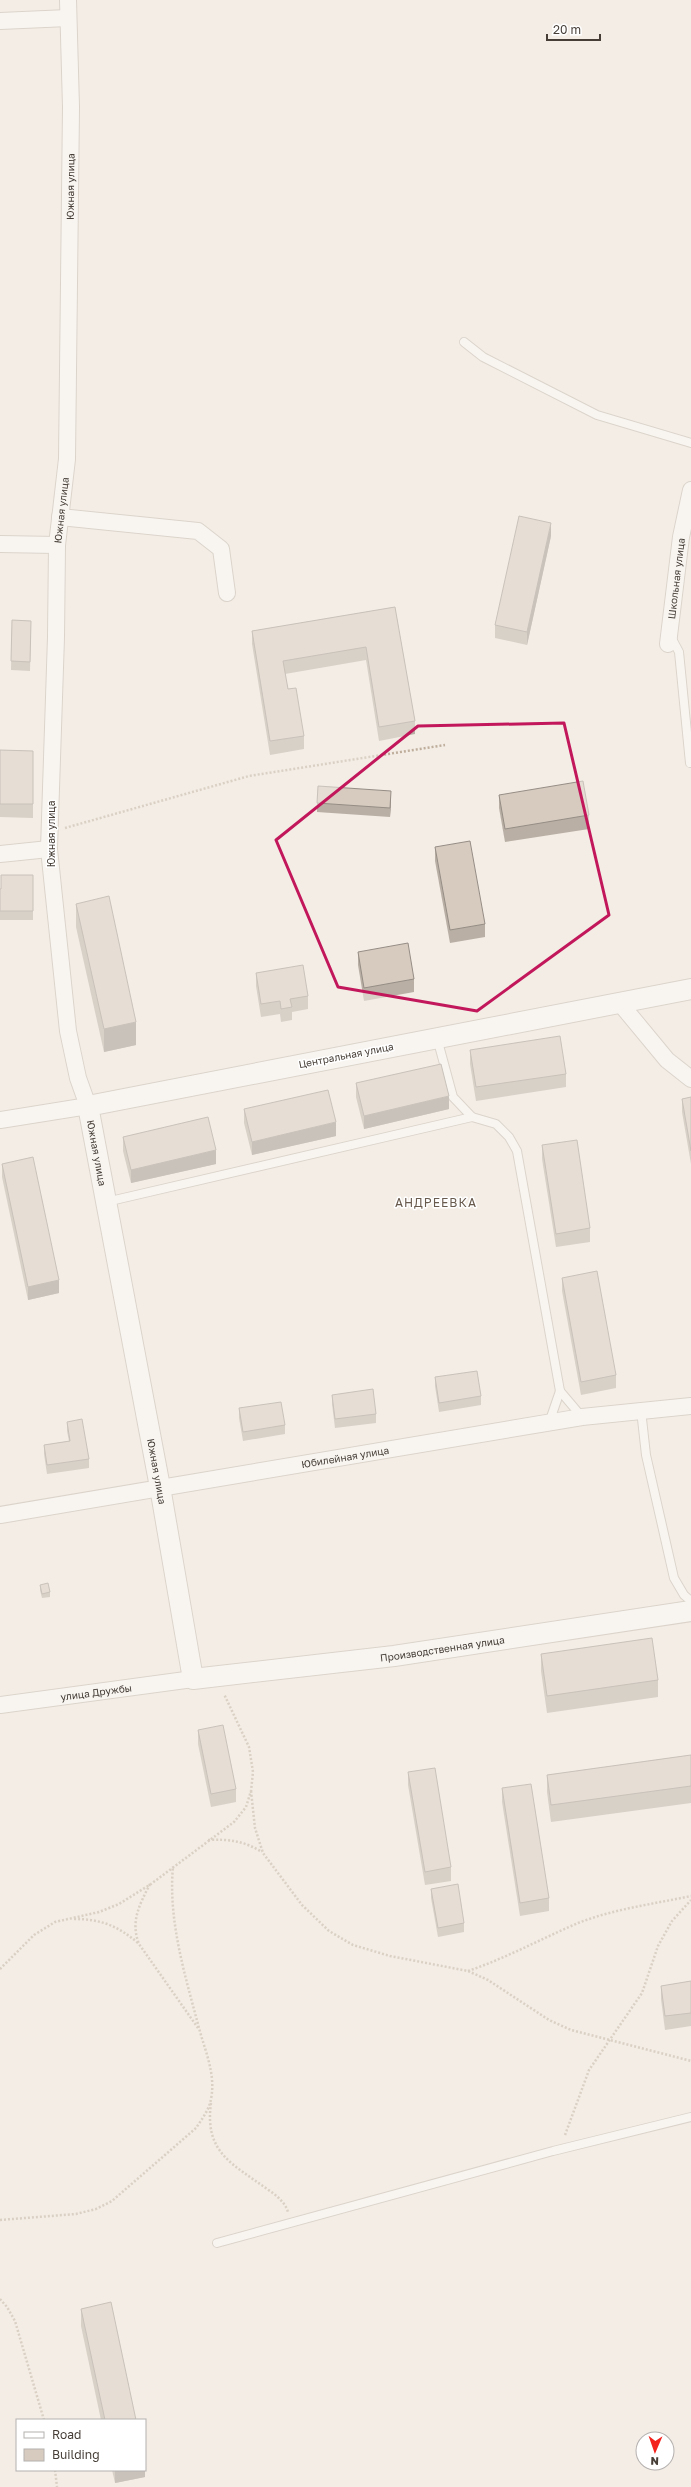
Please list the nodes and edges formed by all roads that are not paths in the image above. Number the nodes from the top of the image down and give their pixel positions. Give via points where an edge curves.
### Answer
1 (68, 0) edge
2 (68, 18) junction
3 (0, 21) edge
4 (464, 342) dead end
5 (691, 443) edge
6 (691, 490) edge
7 (60, 517) junction
8 (0, 544) edge
9 (57, 545) junction
10 (227, 593) dead end
11 (669, 638) joint
12 (690, 763) edge
13 (49, 849) junction
14 (0, 854) edge
15 (691, 989) edge
16 (619, 1002) junction
17 (437, 1037) junction
18 (691, 1079) edge
19 (88, 1106) junction
20 (472, 1117) junction
21 (0, 1120) edge
22 (106, 1202) junction
23 (560, 1392) junction
24 (691, 1406) edge
25 (642, 1410) junction
26 (582, 1417) junction
27 (549, 1423) junction
28 (160, 1487) junction
29 (0, 1514) edge
30 (691, 1601) edge
31 (691, 1611) edge
32 (193, 1679) junction
33 (0, 1705) edge
34 (691, 2117) edge
35 (217, 2243) dead end

1 - 2 street, Южная улица
2 - 3 street
2 - 7 street, Южная улица via 71,107 66,459
4 - 5 lane via 483,357 597,415
6 - 11 street, Школьная улица via 681,537
7 - 9 street, Южная улица
7 - 10 street via 198,532 221,549
8 - 9 street
9 - 13 street, Южная улица
11 - 12 lane via 679,652
13 - 14 street
13 - 19 street, Южная улица via 68,1031 78,1078
15 - 16 street, Центральная улица
16 - 17 street, Центральная улица
16 - 18 street via 667,1060
17 - 19 street, Центральная улица
17 - 20 lane via 453,1097
19 - 21 street, Центральная улица
19 - 22 street, Южная улица
20 - 22 lane
20 - 23 lane via 496,1124 509,1137 517,1151
22 - 28 street, Южная улица
23 - 26 lane
23 - 27 lane
24 - 25 street, Юбилейная улица
25 - 26 street, Юбилейная улица
25 - 30 lane via 646,1456 674,1578 684,1595
26 - 27 street, Юбилейная улица
27 - 28 street, Юбилейная улица
28 - 29 street, Юбилейная улица
28 - 32 street, Южная улица
31 - 32 street, Производственная улица via 394,1656
32 - 33 street, улица Дружбы
34 - 35 lane via 553,2151

